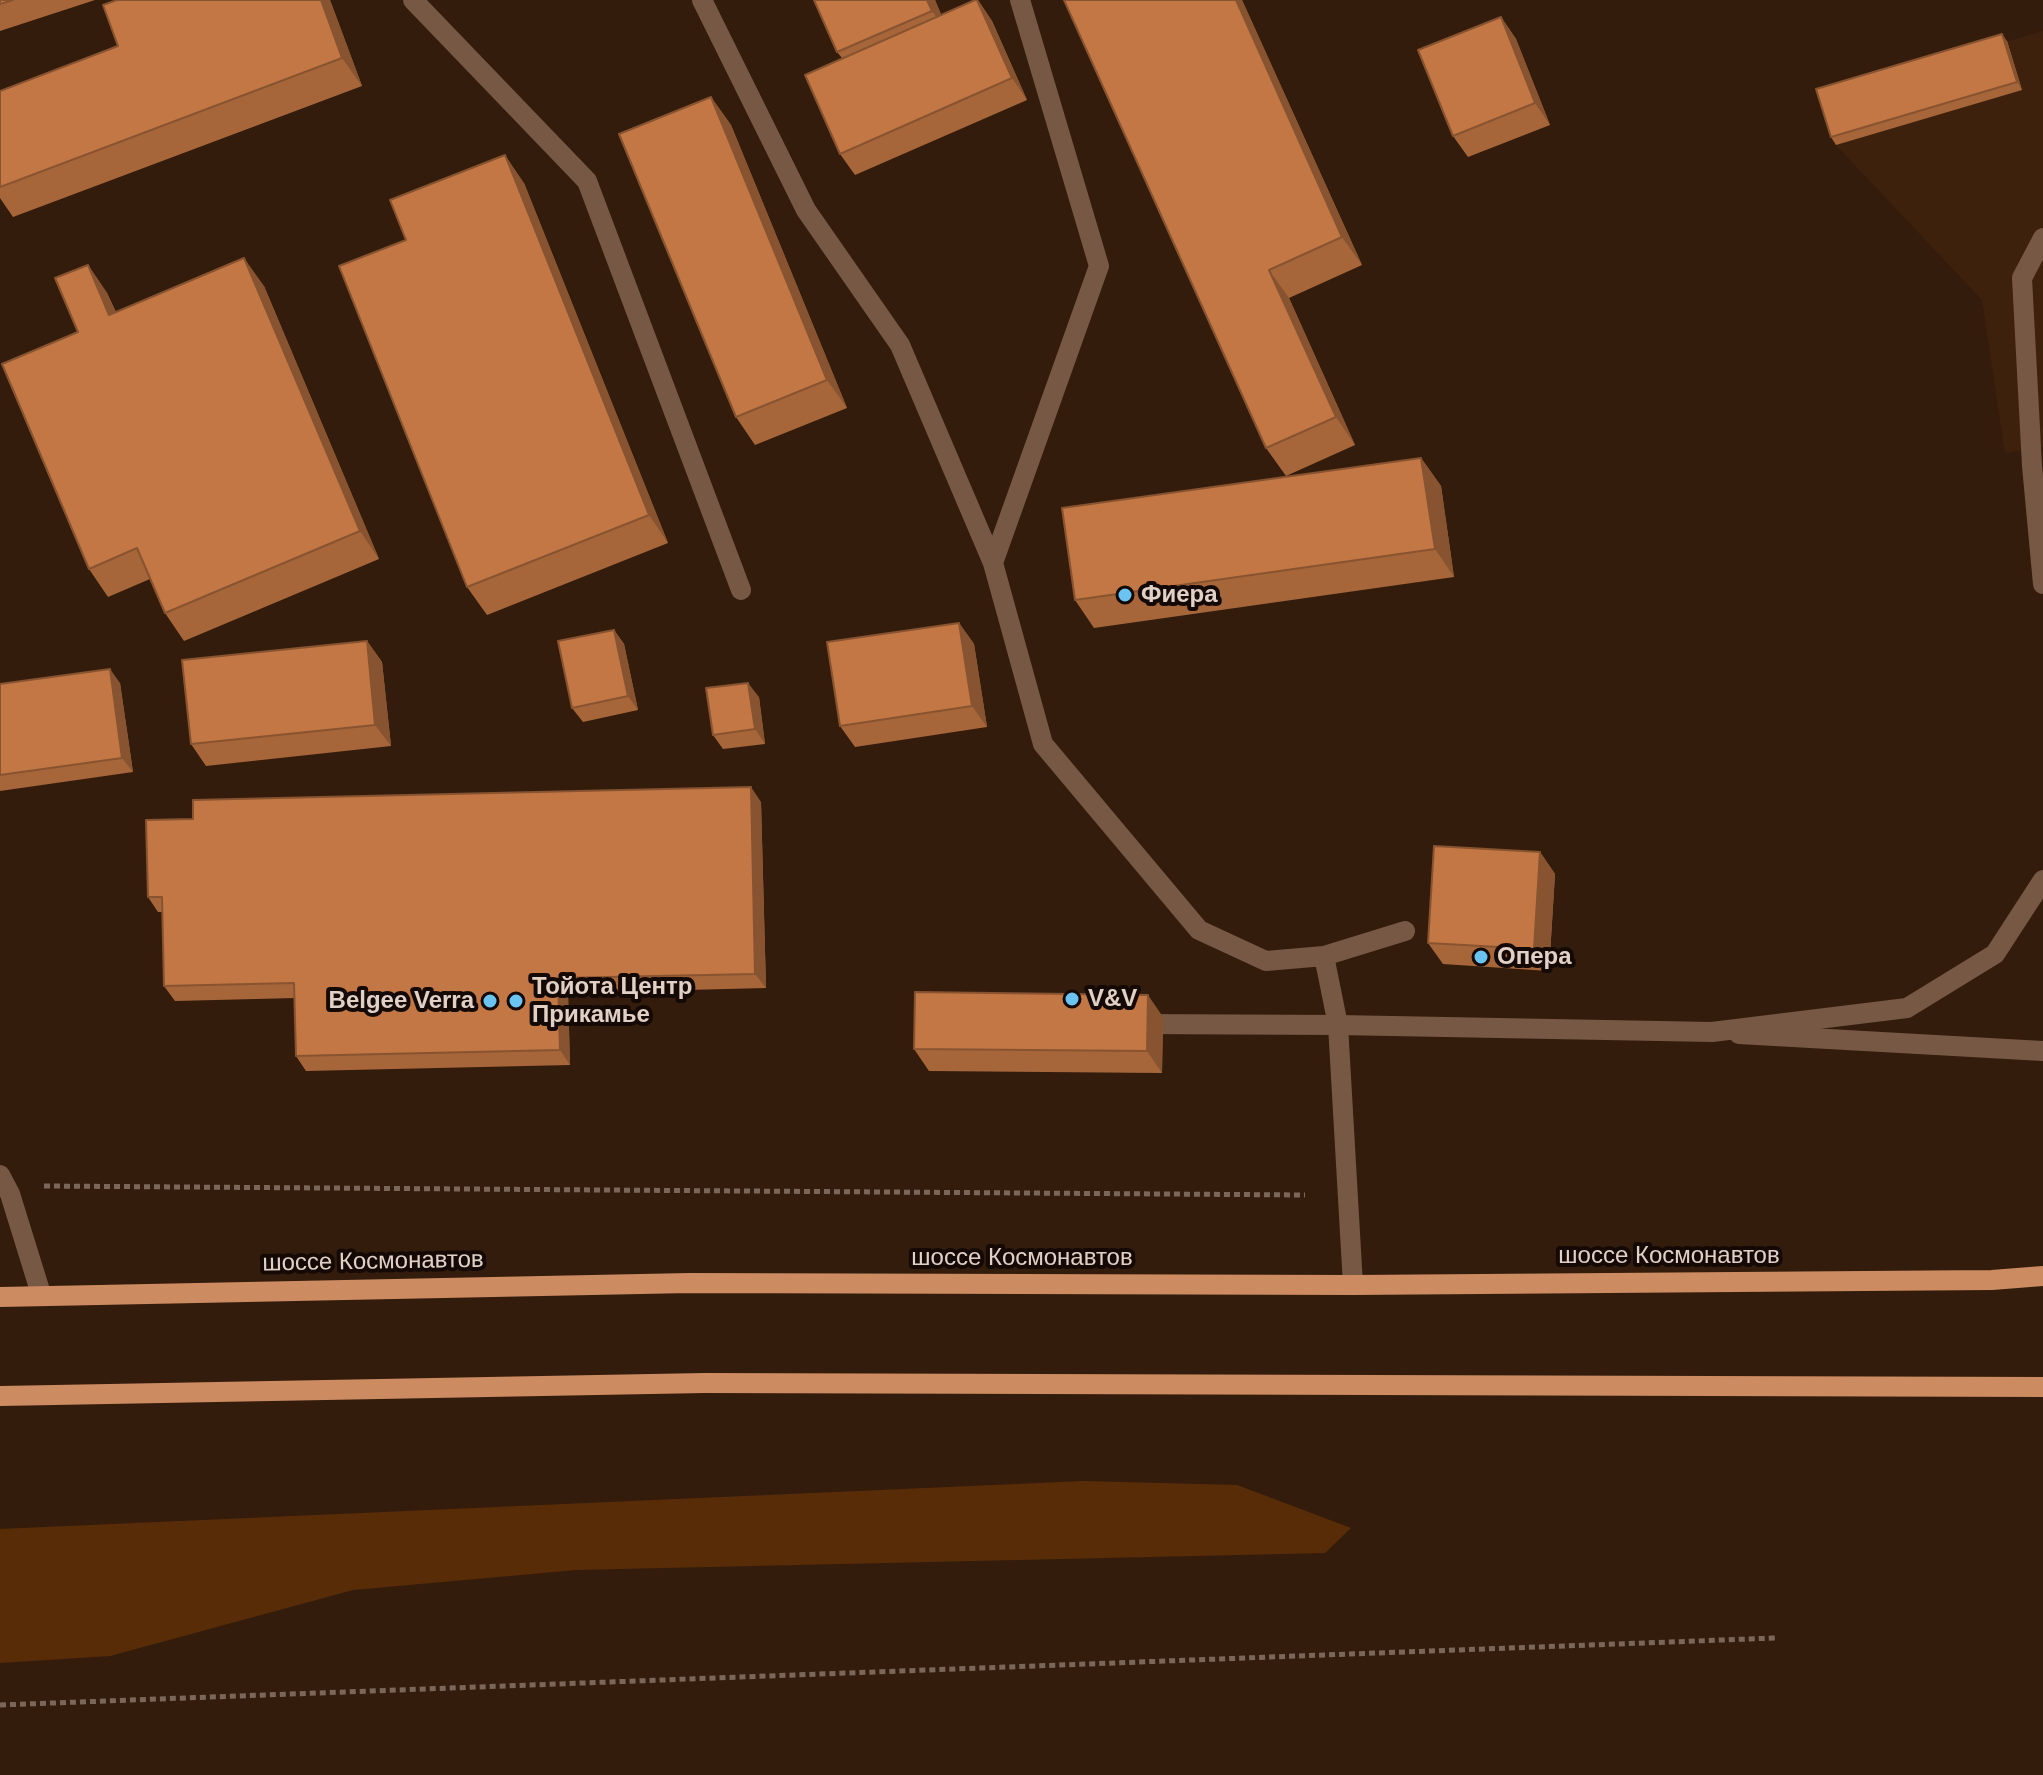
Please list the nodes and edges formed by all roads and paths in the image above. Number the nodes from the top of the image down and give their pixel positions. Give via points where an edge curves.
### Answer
1 (413, 0) edge
2 (702, 0) edge
3 (1020, 0) edge
4 (2043, 238) edge
5 (2037, 460) edge
6 (993, 563) junction
7 (2043, 584) edge
8 (741, 590) dead end
9 (2043, 880) edge
10 (1405, 931) dead end
11 (1324, 956) junction
12 (1117, 1024) edge
13 (1338, 1025) junction
14 (1712, 1032) junction
15 (2043, 1051) edge
16 (0, 1175) edge
17 (44, 1186) dead end
18 (1305, 1195) dead end
19 (2043, 1276) edge
20 (1353, 1285) junction
21 (41, 1294) junction
22 (0, 1297) edge
23 (2043, 1387) edge
24 (0, 1396) edge
25 (1775, 1638) dead end
26 (0, 1705) edge

1 - 8 street via 587,181
2 - 6 street via 806,210 900,345
3 - 6 street via 1099,266
4 - 5 street via 2022,278
5 - 7 street
6 - 11 street via 1043,744 1199,930 1266,961
9 - 14 street via 1995,954 1907,1008
10 - 11 street
11 - 13 street
12 - 13 street
13 - 14 street
13 - 20 street
14 - 15 street
16 - 21 street
17 - 18 path
19 - 20 main road, шоссе Космонавтов
20 - 21 main road, шоссе Космонавтов via 690,1283
21 - 22 main road, шоссе Космонавтов
23 - 24 main road via 705,1383
25 - 26 path

